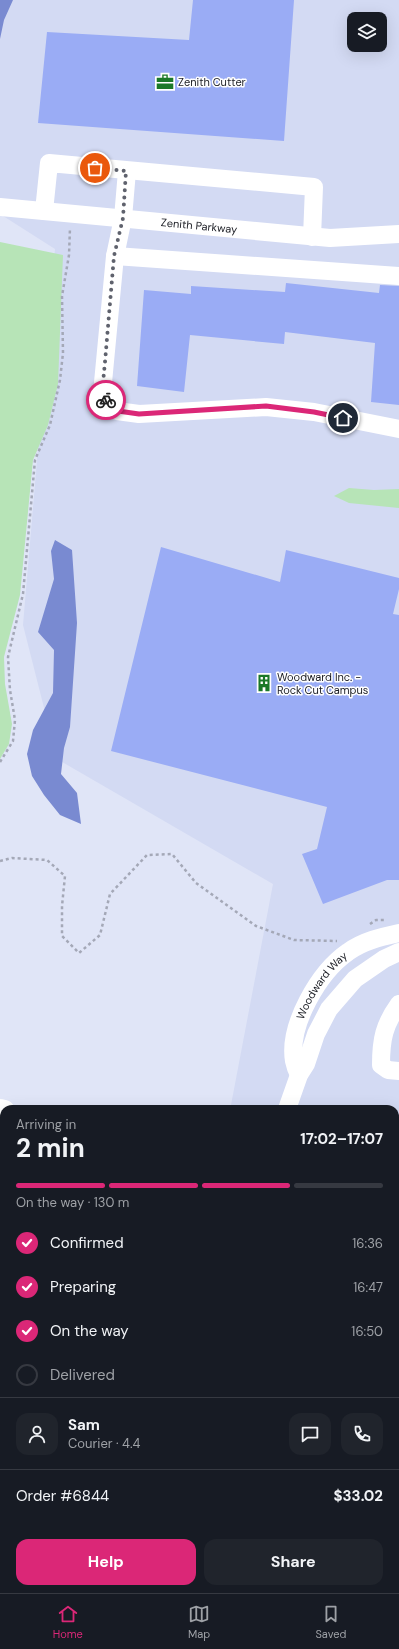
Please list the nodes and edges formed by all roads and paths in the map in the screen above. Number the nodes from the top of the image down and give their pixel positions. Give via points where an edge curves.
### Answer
1 (126, 171) junction
2 (0, 206) edge
3 (44, 211) junction
4 (63, 212) junction
5 (123, 218) junction
6 (399, 234) edge
7 (312, 237) junction
8 (114, 256) junction
9 (399, 276) edge
10 (399, 429) edge
11 (0, 762) edge
12 (0, 860) edge
13 (395, 926) edge
14 (362, 927) dead end
15 (342, 938) dead end
16 (399, 952) edge
17 (399, 1004) edge
18 (399, 1071) edge
19 (299, 1076) junction
20 (288, 1105) edge

1 - 3 lane via 49,163
1 - 5 lane
1 - 7 lane via 314,187
2 - 3 lane, Zenith Parkway
3 - 4 lane, Zenith Parkway
4 - 5 lane, Zenith Parkway
4 - 11 path via 62,226 70,226 69,255 62,296 60,374 50,425 35,460 23,594 8,658 10,690 16,720 13,741
5 - 7 lane, Zenith Parkway
5 - 8 lane
6 - 7 lane, Zenith Parkway
8 - 9 lane
8 - 10 lane via 102,393 105,400 118,411 139,414 266,406 314,412
12 - 15 path via 47,860 65,876 62,936 79,953 100,935 110,894 147,855 172,854 196,883 256,926 294,940 335,942
13 - 14 path via 376,920
13 - 19 lane, Woodward Way via 348,952 335,962 318,983 305,1007 295,1040 294,1060
16 - 19 lane, Woodward Way via 369,968 340,994 322,1021
17 - 18 lane via 388,1020 381,1043 381,1065 388,1070
19 - 20 lane, Woodward Way

